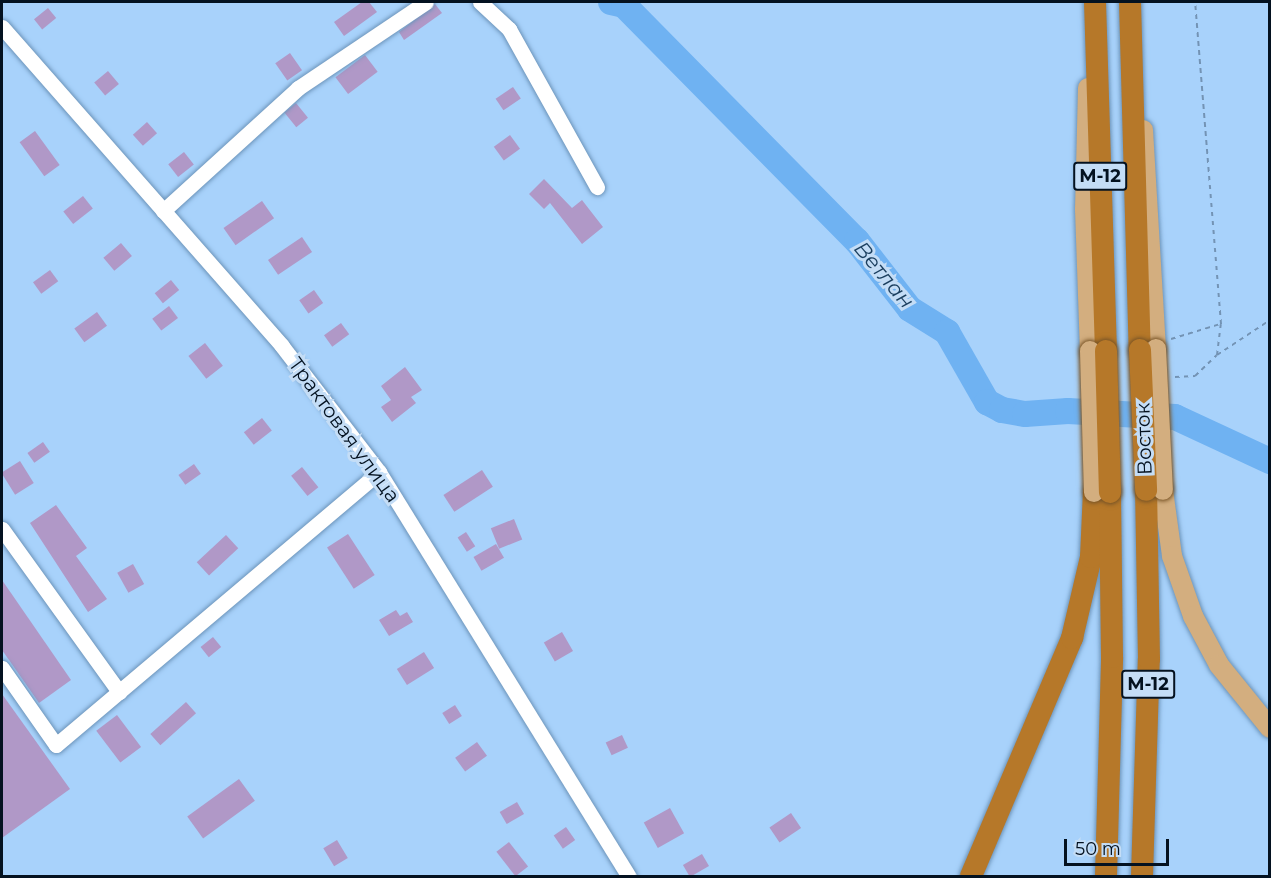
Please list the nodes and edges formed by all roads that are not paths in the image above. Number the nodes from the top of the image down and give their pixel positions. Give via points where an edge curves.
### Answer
1 (426, 2) edge
2 (480, 2) edge
3 (1093, 2) edge
4 (1132, 2) edge
5 (2, 27) edge
6 (597, 187) dead end
7 (163, 211) junction
8 (379, 472) junction
9 (1154, 490) junction
10 (1102, 492) junction
11 (2, 529) edge
12 (2, 669) edge
13 (119, 692) junction
14 (1269, 728) edge
15 (629, 876) edge
16 (971, 876) edge
17 (1106, 876) edge
18 (1142, 876) edge

1 - 7 street via 298,87
2 - 6 street via 509,28
3 - 10 highway, Восток / М-12, bridge
4 - 9 highway, Восток / М-12, bridge via 1153,347
5 - 7 street, Трактовая улица
7 - 8 street, Трактовая улица via 282,346
8 - 13 street
8 - 15 street, Трактовая улица
9 - 14 main road via 1193,616 1219,665
9 - 18 highway, Восток / М-12
10 - 16 highway via 1072,638
10 - 17 highway, Восток / М-12 via 1112,657
11 - 13 street
12 - 13 street via 56,745

